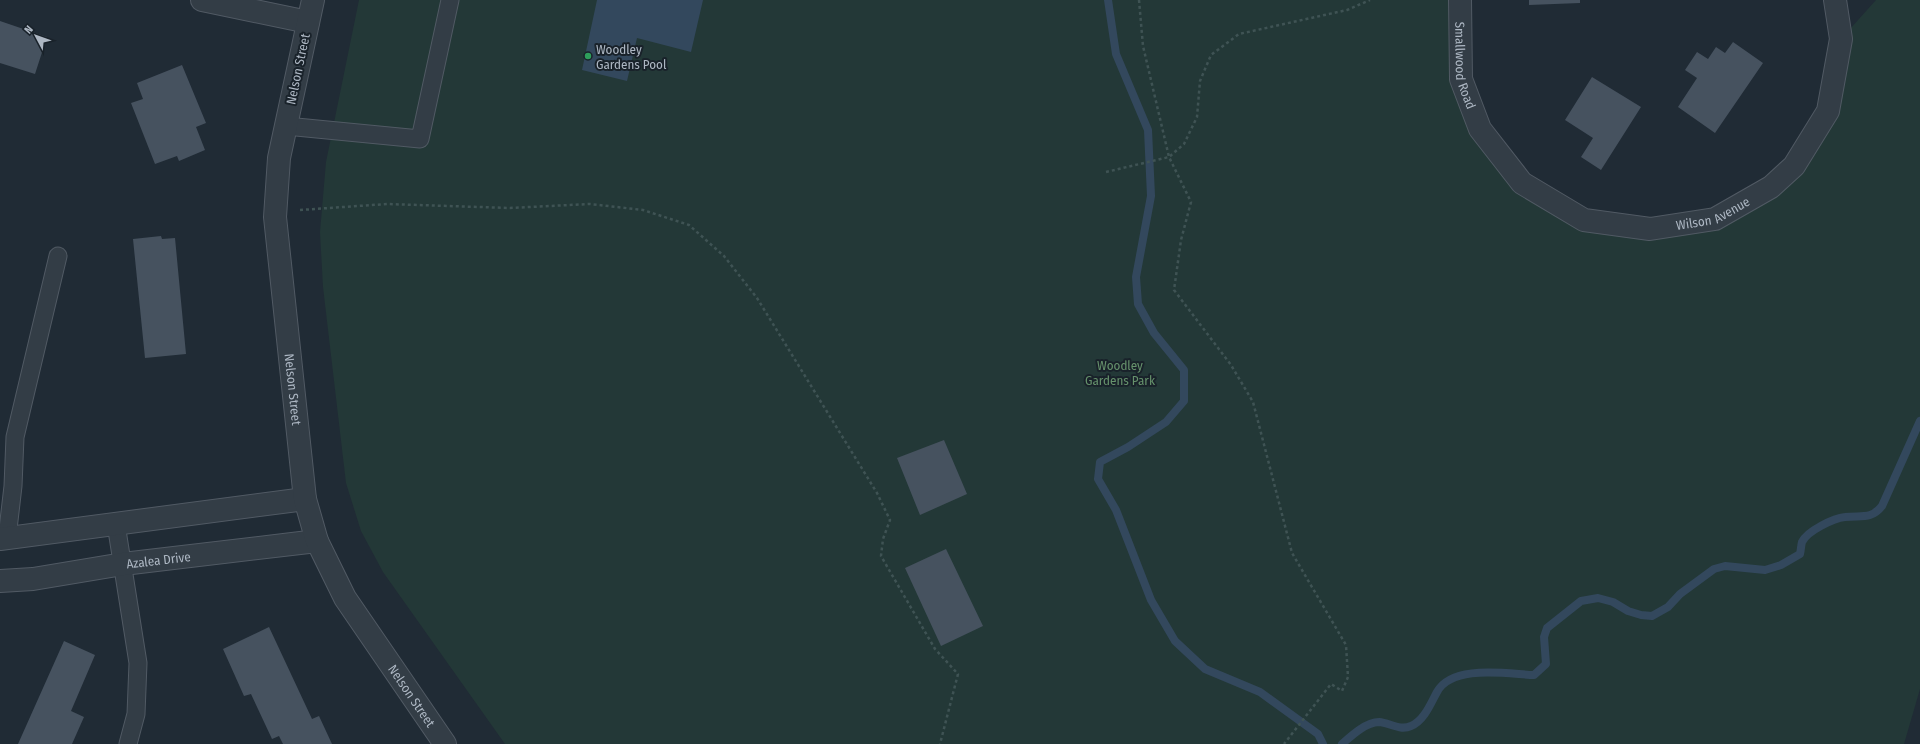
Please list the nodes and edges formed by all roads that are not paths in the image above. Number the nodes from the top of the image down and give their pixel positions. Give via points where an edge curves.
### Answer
1 (202, 0) edge
2 (313, 0) edge
3 (450, 0) edge
4 (1460, 0) edge
5 (1835, 0) edge
6 (308, 22) junction
7 (286, 126) junction
8 (1480, 129) joint
9 (58, 256) dead end
10 (305, 499) junction
11 (116, 524) junction
12 (3, 539) edge
13 (317, 541) junction
14 (122, 564) junction
15 (0, 581) edge
16 (128, 744) edge
17 (445, 744) edge

1 - 6 street
2 - 6 street, Nelson Street
3 - 7 lane via 420,139
4 - 8 street, Smallwood Road via 1461,79
5 - 8 street, Wilson Avenue via 1841,39 1828,111 1794,166 1771,187 1714,219 1650,229 1584,220 1522,184
6 - 7 street, Nelson Street
7 - 10 street, Nelson Street via 279,158 276,210
9 - 12 lane via 15,437 13,486
10 - 11 street
10 - 13 street, Nelson Street
11 - 12 street
11 - 14 lane
13 - 14 street, Azalea Drive
13 - 17 street, Nelson Street via 346,598
14 - 15 street, Azalea Drive via 33,579
14 - 16 lane via 138,663 136,714

